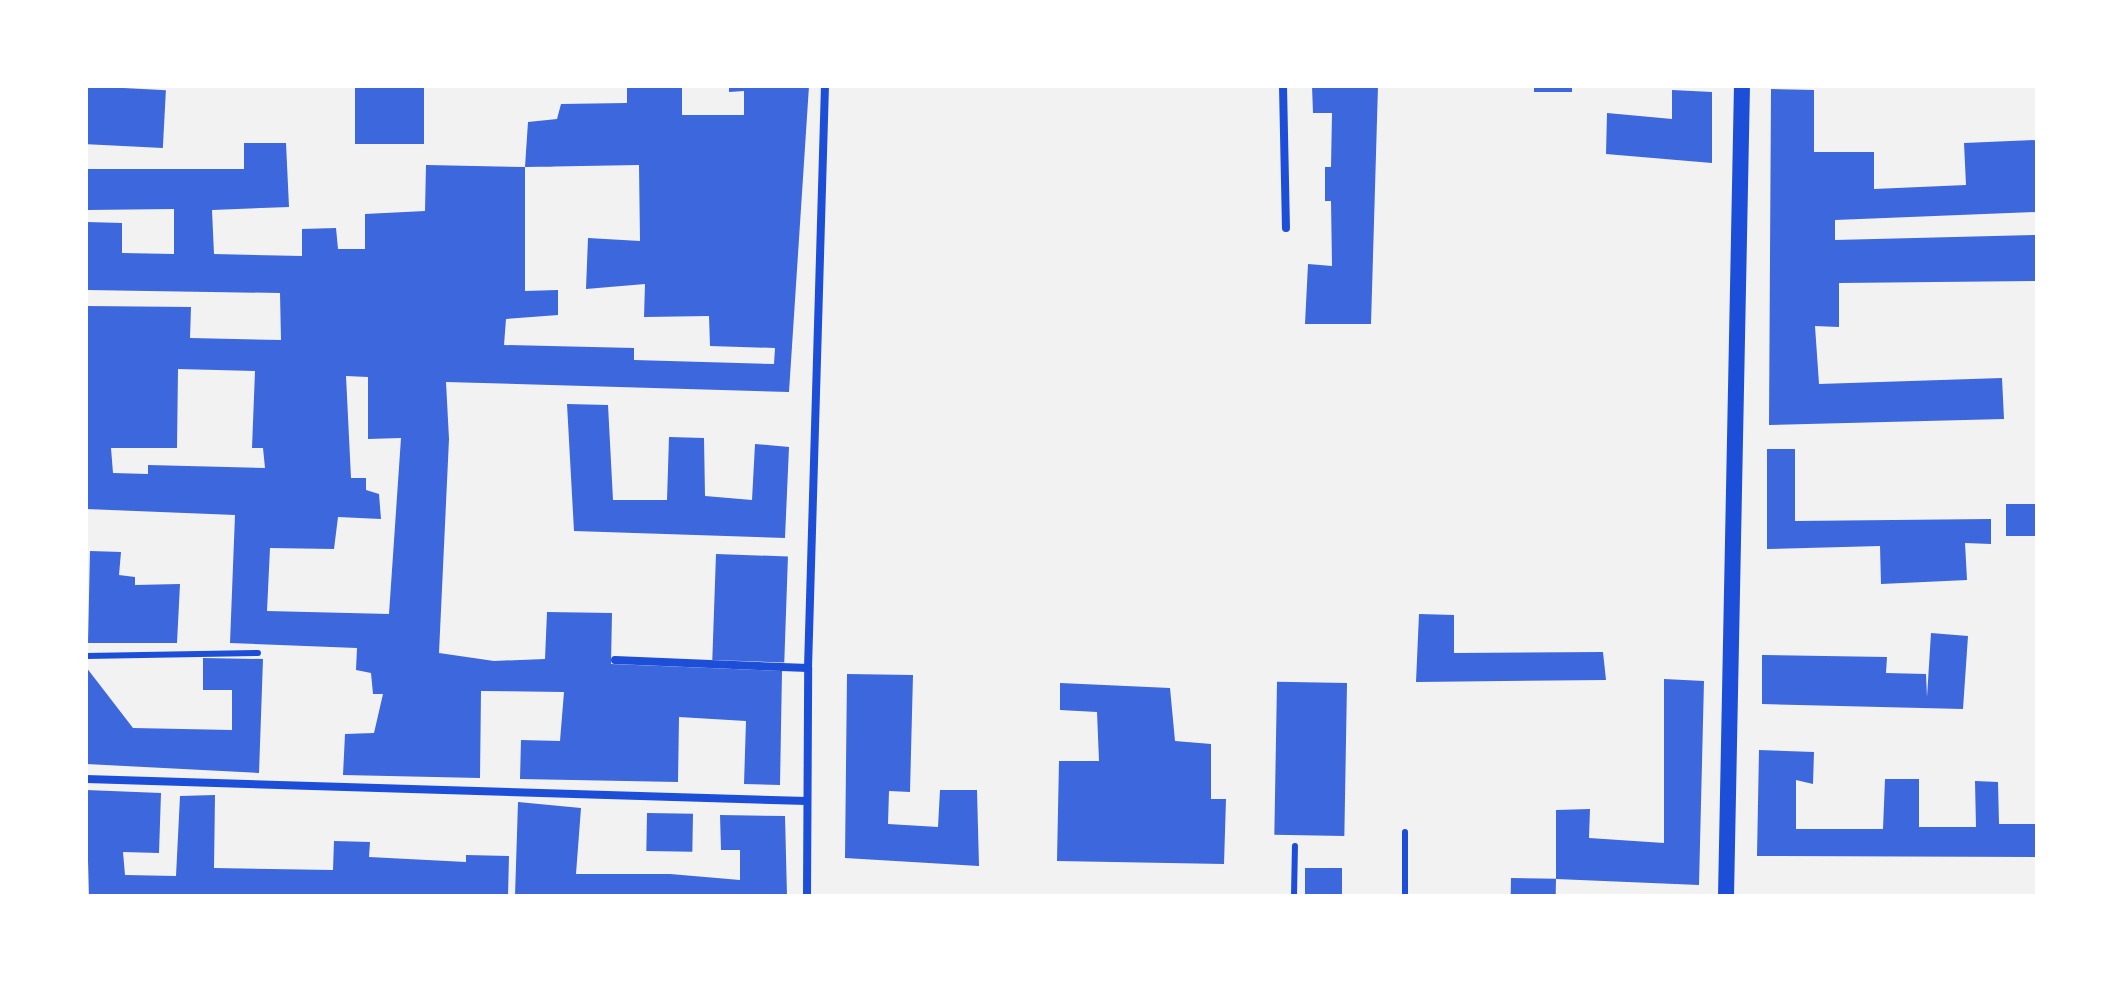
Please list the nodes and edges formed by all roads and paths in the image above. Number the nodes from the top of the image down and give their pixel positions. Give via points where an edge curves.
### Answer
1 (825, 86) edge
2 (1283, 86) edge
3 (1742, 86) edge
4 (1286, 228) dead end
5 (258, 653) dead end
6 (86, 656) edge
7 (615, 660) dead end
8 (808, 668) junction
9 (86, 779) edge
10 (807, 801) junction
11 (1405, 832) dead end
12 (1295, 846) dead end
13 (807, 896) edge
14 (1294, 896) edge
15 (1405, 896) edge
16 (1726, 896) edge

1 - 8 street
2 - 4 street
3 - 16 main road
5 - 6 lane
7 - 8 street
8 - 10 street
9 - 10 street
10 - 13 street
11 - 15 lane
12 - 14 lane

